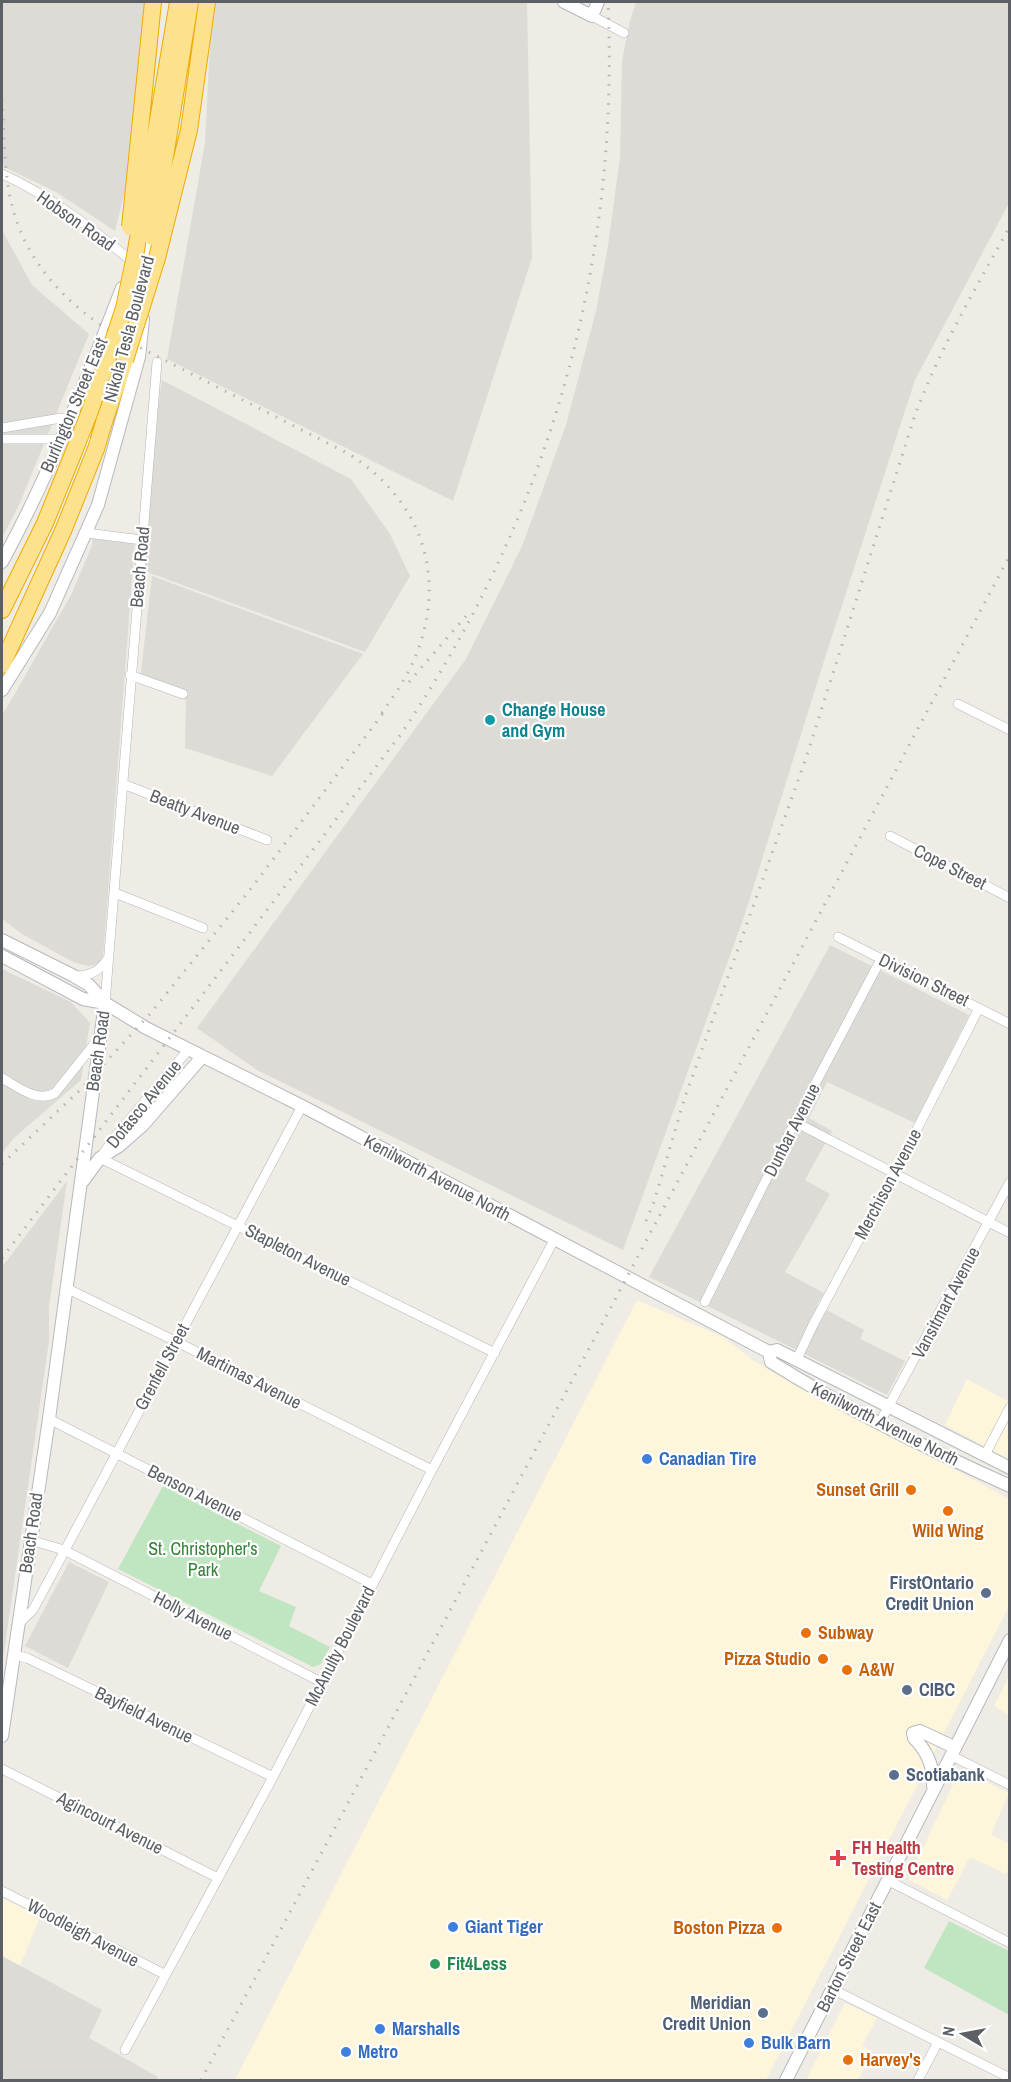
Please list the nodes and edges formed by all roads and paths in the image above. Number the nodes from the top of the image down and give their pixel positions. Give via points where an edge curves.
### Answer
1 (153, 2) edge
2 (180, 2) edge
3 (190, 2) edge
4 (207, 2) edge
5 (598, 2) edge
6 (573, 3) edge
7 (592, 16) junction
8 (624, 33) dead end
9 (2, 174) edge
10 (151, 211) junction
11 (132, 262) junction
12 (147, 273) junction
13 (124, 360) junction
14 (157, 362) dead end
15 (103, 372) junction
16 (70, 417) junction
17 (2, 428) edge
18 (2, 439) edge
19 (69, 444) junction
20 (115, 447) junction
21 (51, 525) junction
22 (87, 533) junction
23 (142, 540) junction
24 (2, 562) edge
25 (2, 585) edge
26 (2, 610) edge
27 (2, 636) edge
28 (2, 665) edge
29 (130, 675) junction
30 (2, 690) edge
31 (183, 694) dead end
32 (958, 704) dead end
33 (1010, 730) edge
34 (123, 784) junction
35 (890, 836) dead end
36 (267, 840) dead end
37 (115, 893) junction
38 (1010, 898) edge
39 (203, 928) dead end
40 (838, 937) dead end
41 (2, 940) edge
42 (2, 956) edge
43 (109, 956) junction
44 (881, 959) junction
45 (74, 976) junction
46 (105, 1003) junction
47 (979, 1008) junction
48 (1010, 1024) edge
49 (99, 1038) junction
50 (188, 1050) junction
51 (202, 1057) junction
52 (2, 1078) edge
53 (302, 1106) junction
54 (795, 1122) junction
55 (100, 1158) junction
56 (894, 1174) junction
57 (1010, 1182) edge
58 (80, 1186) junction
59 (989, 1222) junction
60 (237, 1224) junction
61 (1010, 1233) edge
62 (554, 1240) junction
63 (66, 1288) junction
64 (705, 1302) dead end
65 (175, 1341) junction
66 (769, 1352) junction
67 (495, 1353) junction
68 (797, 1359) junction
69 (1010, 1407) edge
70 (889, 1408) junction
71 (49, 1419) junction
72 (880, 1422) junction
73 (117, 1453) junction
74 (985, 1455) junction
75 (1010, 1468) edge
76 (432, 1470) junction
77 (1010, 1486) edge
78 (30, 1540) junction
79 (64, 1550) junction
80 (372, 1584) junction
81 (18, 1624) junction
82 (1010, 1640) edge
83 (14, 1655) junction
84 (321, 1682) junction
85 (2, 1736) edge
86 (952, 1751) junction
87 (2, 1769) edge
88 (273, 1777) junction
89 (1010, 1785) edge
90 (932, 1791) junction
91 (218, 1878) junction
92 (887, 1880) junction
93 (2, 1891) edge
94 (1010, 1942) edge
95 (166, 1976) junction
96 (832, 1989) junction
97 (938, 2042) junction
98 (125, 2050) dead end
99 (1010, 2078) edge
100 (786, 2080) edge
101 (918, 2080) edge

1 - 15 highway, bridge via 121,302
2 - 10 main road, Burlington Street East
2 - 15 highway, Nikola Tesla Boulevard, bridge via 135,256 117,336
3 - 13 highway, Nikola Tesla Boulevard, bridge via 149,255
4 - 13 highway, bridge via 189,130 157,258
5 - 7 main road
6 - 7 main road
7 - 8 street
9 - 11 street, Hobson Road via 100,234
10 - 11 main road, Burlington Street East
10 - 12 main road, Burlington Street East
11 - 12 street, Hobson Road
11 - 16 main road, Burlington Street East
12 - 20 main road, Burlington Street East via 140,347
13 - 21 highway, Nikola Tesla Boulevard, bridge via 96,449
14 - 23 street, Beach Road
15 - 19 highway, Nikola Tesla Boulevard, bridge
16 - 17 street
16 - 19 main road, Burlington Street East
16 - 20 street via 96,427
18 - 19 street
19 - 20 street via 88,440
19 - 21 highway, Nikola Tesla Boulevard
19 - 24 main road, Burlington Street East
20 - 22 main road, Burlington Street East
21 - 25 highway
21 - 26 highway
21 - 27 highway
21 - 28 highway
22 - 23 street
22 - 30 main road, Burlington Street East via 50,613
23 - 29 street, Beach Road
29 - 31 street
29 - 34 street, Beach Road
32 - 33 street
34 - 36 street, Beatty Avenue
34 - 37 street, Beach Road
35 - 38 street, Cope Street
37 - 39 street
37 - 43 street, Beach Road
40 - 44 street, Division Street
41 - 45 main road, Kenilworth Avenue North
42 - 46 main road, Kenilworth Avenue North via 83,999
43 - 45 street via 95,972
43 - 46 street, Beach Road
44 - 47 street, Division Street
44 - 54 street, Dunbar Avenue
45 - 46 main road, Kenilworth Avenue North via 89,985
46 - 49 main road, Beach Road
46 - 50 main road, Kenilworth Avenue North
47 - 48 street, Division Street
47 - 56 street, Merchison Avenue
49 - 52 street via 48,1098 37,1097
49 - 58 main road, Beach Road
50 - 51 main road, Kenilworth Avenue North
50 - 55 street, Dofasco Avenue
51 - 53 main road, Kenilworth Avenue North
51 - 55 main road, Dofasco Avenue via 143,1125
53 - 60 street, Grenfell Street
53 - 62 main road, Kenilworth Avenue North
54 - 56 street
54 - 64 street, Dunbar Avenue
55 - 58 main road, Dofasco Avenue
55 - 60 street, Stapleton Avenue
56 - 59 street
56 - 68 street, Merchison Avenue
57 - 59 street, Vansitmart Avenue
58 - 63 main road, Beach Road
59 - 61 street
59 - 70 street, Vansitmart Avenue
60 - 65 street, Grenfell Street
60 - 67 street, Stapleton Avenue
62 - 66 main road, Kenilworth Avenue North
62 - 67 street, McAnulty Boulevard
63 - 65 street, Martimas Avenue
63 - 71 main road, Beach Road
65 - 73 street, Grenfell Street
65 - 76 street, Martimas Avenue
66 - 68 main road, Kenilworth Avenue North via 777,1350
66 - 72 main road, Kenilworth Avenue North via 771,1362
67 - 76 street, McAnulty Boulevard
68 - 70 main road, Kenilworth Avenue North
69 - 74 street
70 - 72 street, Vansitmart Avenue
70 - 74 main road, Kenilworth Avenue North
71 - 73 street, Benson Avenue
71 - 78 main road, Beach Road
72 - 77 main road, Kenilworth Avenue North
73 - 79 street, Grenfell Street
73 - 80 street, Benson Avenue
74 - 75 main road, Kenilworth Avenue North
76 - 80 street, McAnulty Boulevard
78 - 79 street, Holly Avenue
78 - 81 main road, Beach Road
79 - 81 street, Grenfell Street via 33,1610
79 - 84 street, Holly Avenue
80 - 84 street, McAnulty Boulevard
81 - 83 main road, Beach Road
82 - 86 main road, Barton Street East
83 - 85 main road, Beach Road
83 - 88 street, Bayfield Avenue
84 - 88 street, McAnulty Boulevard
86 - 89 street
86 - 90 main road, Barton Street East
86 - 90 main road via 920,1731 913,1733 931,1762
87 - 91 street, Agincourt Avenue
88 - 91 street, McAnulty Boulevard
90 - 92 main road, Barton Street East
91 - 95 street, McAnulty Boulevard
92 - 94 street
92 - 96 main road, Barton Street East
93 - 95 street, Woodleigh Avenue
95 - 98 street, McAnulty Boulevard
96 - 97 street
96 - 100 main road, Barton Street East
97 - 99 street
97 - 101 street

